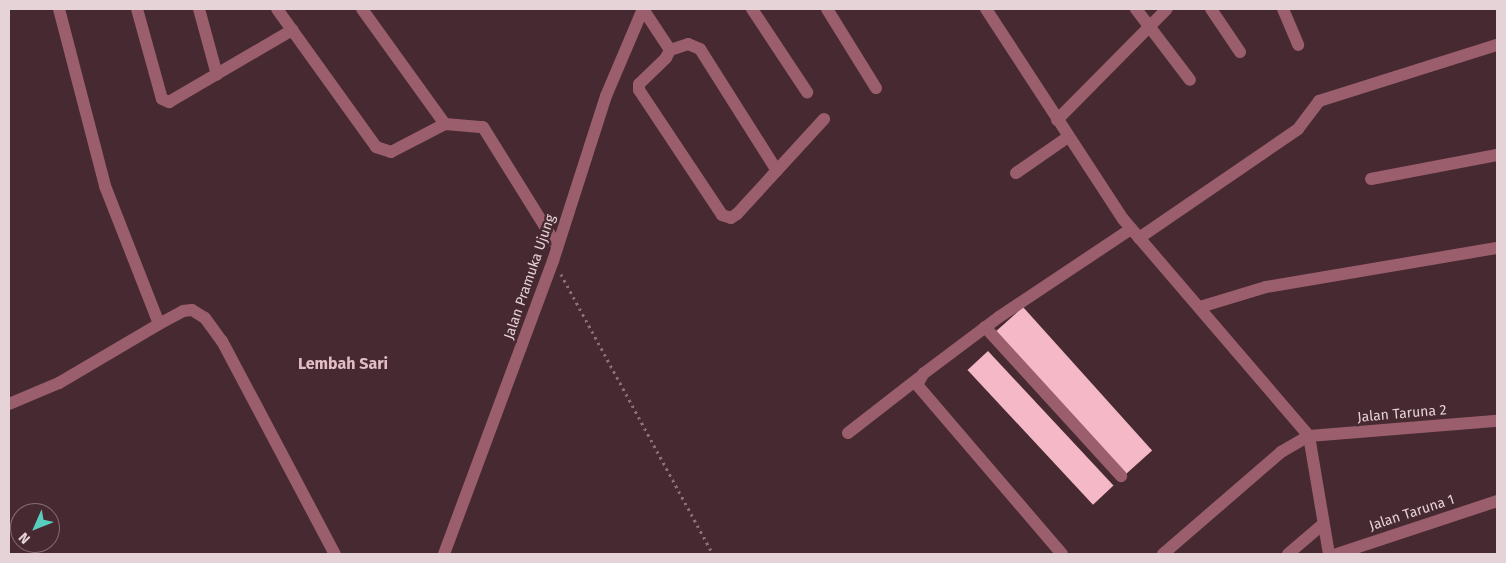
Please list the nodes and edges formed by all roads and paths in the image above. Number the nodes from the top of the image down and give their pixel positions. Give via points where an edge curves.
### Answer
1 (59, 9) edge
2 (137, 9) edge
3 (199, 9) edge
4 (277, 9) edge
5 (362, 9) edge
6 (643, 9) edge
7 (752, 9) edge
8 (828, 9) edge
9 (1136, 9) edge
10 (1167, 9) edge
11 (1212, 9) edge
12 (1283, 9) edge
13 (989, 10) edge
14 (1150, 27) junction
15 (292, 30) junction
16 (1298, 45) dead end
17 (1497, 45) edge
18 (670, 50) junction
19 (1240, 52) dead end
20 (217, 75) junction
21 (1190, 80) dead end
22 (876, 88) dead end
23 (807, 92) dead end
24 (824, 119) dead end
25 (1057, 120) junction
26 (445, 124) junction
27 (1068, 137) junction
28 (1497, 156) edge
29 (777, 170) junction
30 (1016, 172) dead end
31 (1371, 179) dead end
32 (1135, 233) junction
33 (557, 246) junction
34 (1497, 248) edge
35 (553, 261) junction
36 (1200, 307) junction
37 (159, 324) junction
38 (985, 327) junction
39 (919, 378) junction
40 (9, 404) edge
41 (1497, 421) edge
42 (848, 433) dead end
43 (1309, 436) junction
44 (1121, 476) dead end
45 (1497, 501) edge
46 (1322, 525) junction
47 (335, 554) edge
48 (444, 554) edge
49 (713, 554) edge
50 (1062, 554) edge
51 (1163, 554) edge
52 (1288, 554) edge
53 (1329, 554) edge
54 (1337, 554) edge

1 - 37 street via 105,186
2 - 20 street via 162,99 173,101
3 - 20 street
4 - 15 street
5 - 26 street
6 - 18 street
6 - 33 street, Jalan Pramuka Ujung via 606,96
7 - 23 street
8 - 22 street
9 - 14 street
10 - 14 street
11 - 19 street
12 - 16 street
13 - 25 street
14 - 21 street
14 - 25 street
15 - 20 street
15 - 26 street via 376,148 391,152
17 - 32 street via 1319,101 1291,134
18 - 29 street via 688,44 700,49
18 - 29 street via 639,84 639,90 722,215 731,218 737,214
24 - 29 street
25 - 27 street
26 - 33 street via 483,127
27 - 30 street
27 - 32 street
28 - 31 street
32 - 36 street
32 - 38 street via 1049,281
33 - 35 street, Jalan Pramuka Ujung
34 - 36 street via 1266,287
35 - 48 street, Jalan Pramuka Ujung
35 - 49 path via 578,301
36 - 43 street
37 - 40 street via 86,368
37 - 47 street via 183,311 192,310 204,318 216,333
38 - 39 street
38 - 44 street
39 - 42 street
39 - 50 street via 917,385
41 - 43 street, Jalan Taruna 2
43 - 46 street
43 - 51 street via 1281,452
45 - 54 street, Jalan Taruna 1
46 - 52 street
46 - 53 street

